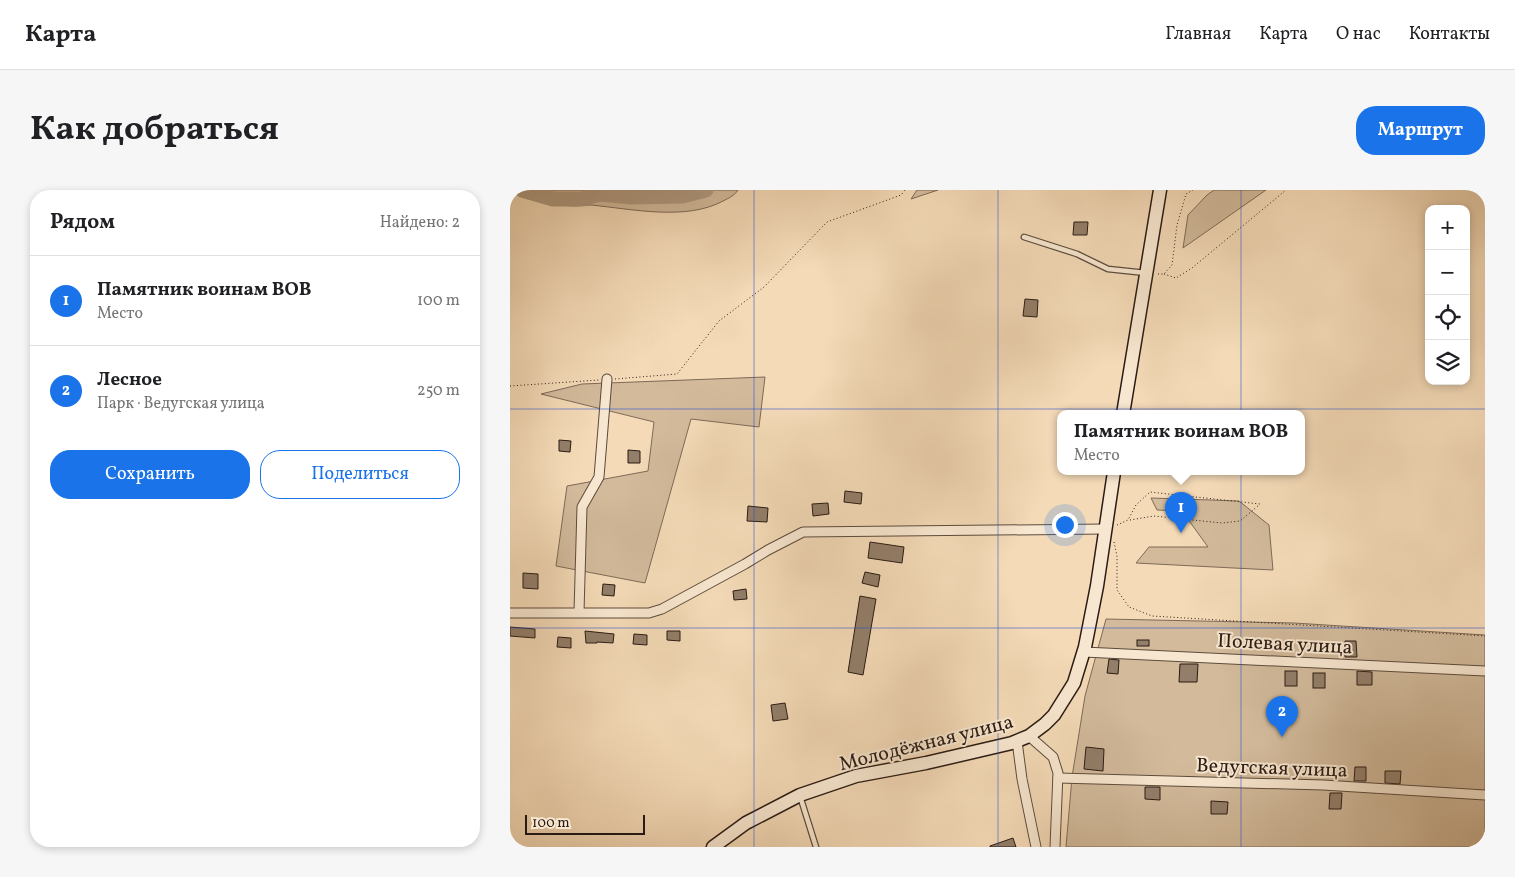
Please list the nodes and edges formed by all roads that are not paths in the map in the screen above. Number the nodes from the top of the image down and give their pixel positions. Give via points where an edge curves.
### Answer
1 (1160, 190) edge
2 (1024, 237) dead end
3 (1147, 274) junction
4 (607, 379) road end
5 (1124, 410) edge
6 (1114, 475) edge
7 (1105, 529) junction
8 (579, 612) junction
9 (510, 613) edge
10 (1084, 652) junction
11 (1485, 671) edge
12 (1029, 736) junction
13 (1017, 741) junction
14 (1058, 778) junction
15 (1485, 794) edge
16 (800, 795) junction
17 (713, 847) edge
18 (816, 847) edge
19 (1036, 847) edge
20 (1055, 847) edge

1 - 3 main road
2 - 3 lane via 1077,254 1108,269
3 - 5 main road
4 - 8 street via 599,477 582,507
6 - 7 main road, Молодёжная улица
7 - 8 street via 803,532 662,609 649,613
7 - 10 main road, Молодёжная улица via 1098,586
8 - 9 street
10 - 11 street, Полевая улица
10 - 12 main road, Молодёжная улица via 1074,683 1054,715
12 - 13 main road, Молодёжная улица
12 - 14 street via 1053,757
13 - 16 main road, Молодёжная улица via 979,752 856,776
13 - 19 street
14 - 15 street, Ведугская улица via 1322,785
14 - 20 street
16 - 17 main road, Молодёжная улица via 746,823
16 - 18 lane

